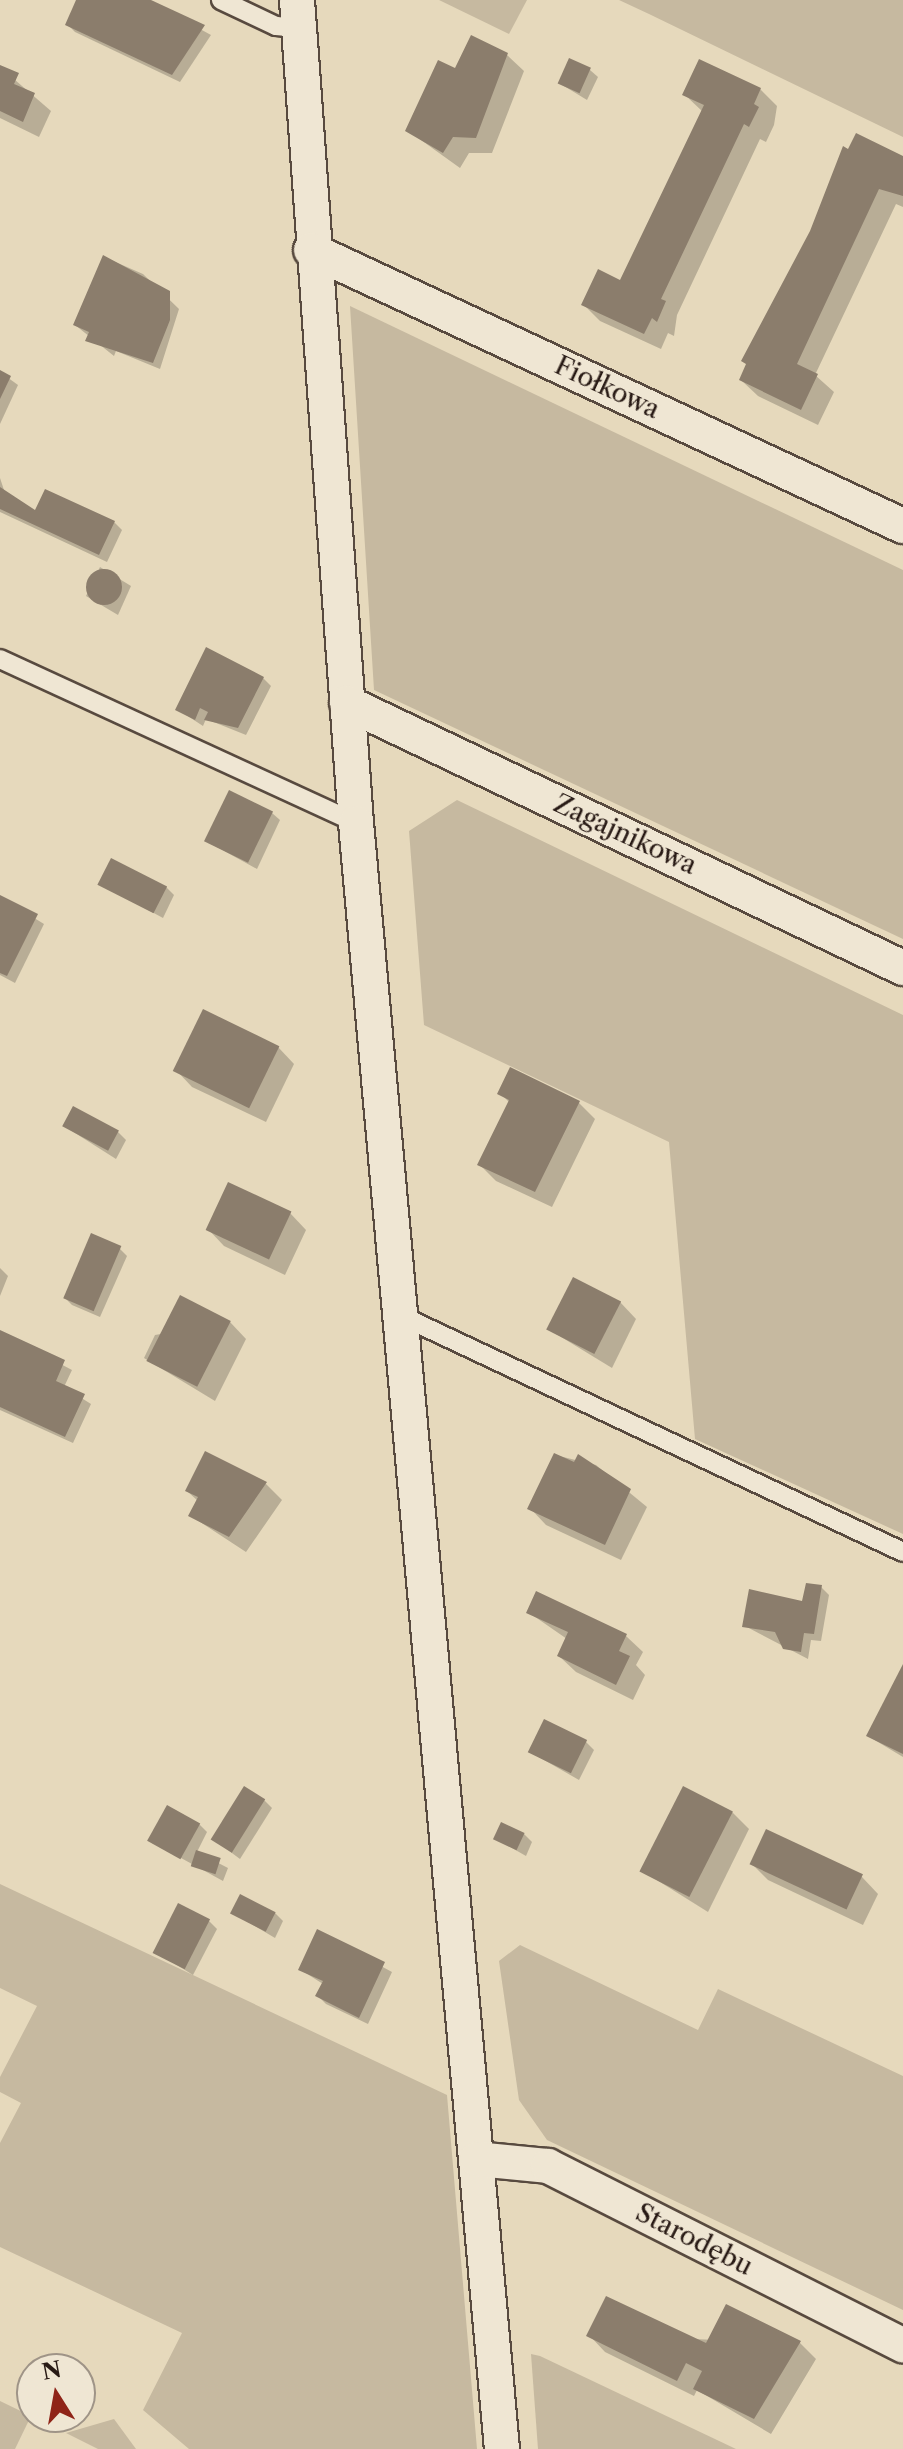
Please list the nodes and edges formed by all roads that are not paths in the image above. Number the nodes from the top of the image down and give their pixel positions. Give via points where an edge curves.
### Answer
1 (221, 0) edge
2 (298, 14) edge
3 (311, 250) junction
4 (903, 526) edge
5 (0, 659) edge
6 (347, 703) junction
7 (356, 823) junction
8 (903, 968) edge
9 (406, 1318) junction
10 (903, 1552) edge
11 (477, 2159) junction
12 (903, 2345) edge
13 (502, 2449) edge

1 - 2 lane via 276,26
2 - 3 street
3 - 4 street, Fiołkowa
3 - 6 street
5 - 7 lane
6 - 7 street
6 - 8 street, Zagajnikowa
7 - 9 street
9 - 10 lane
9 - 11 street
11 - 12 street, Starodębu via 548,2166
11 - 13 street

